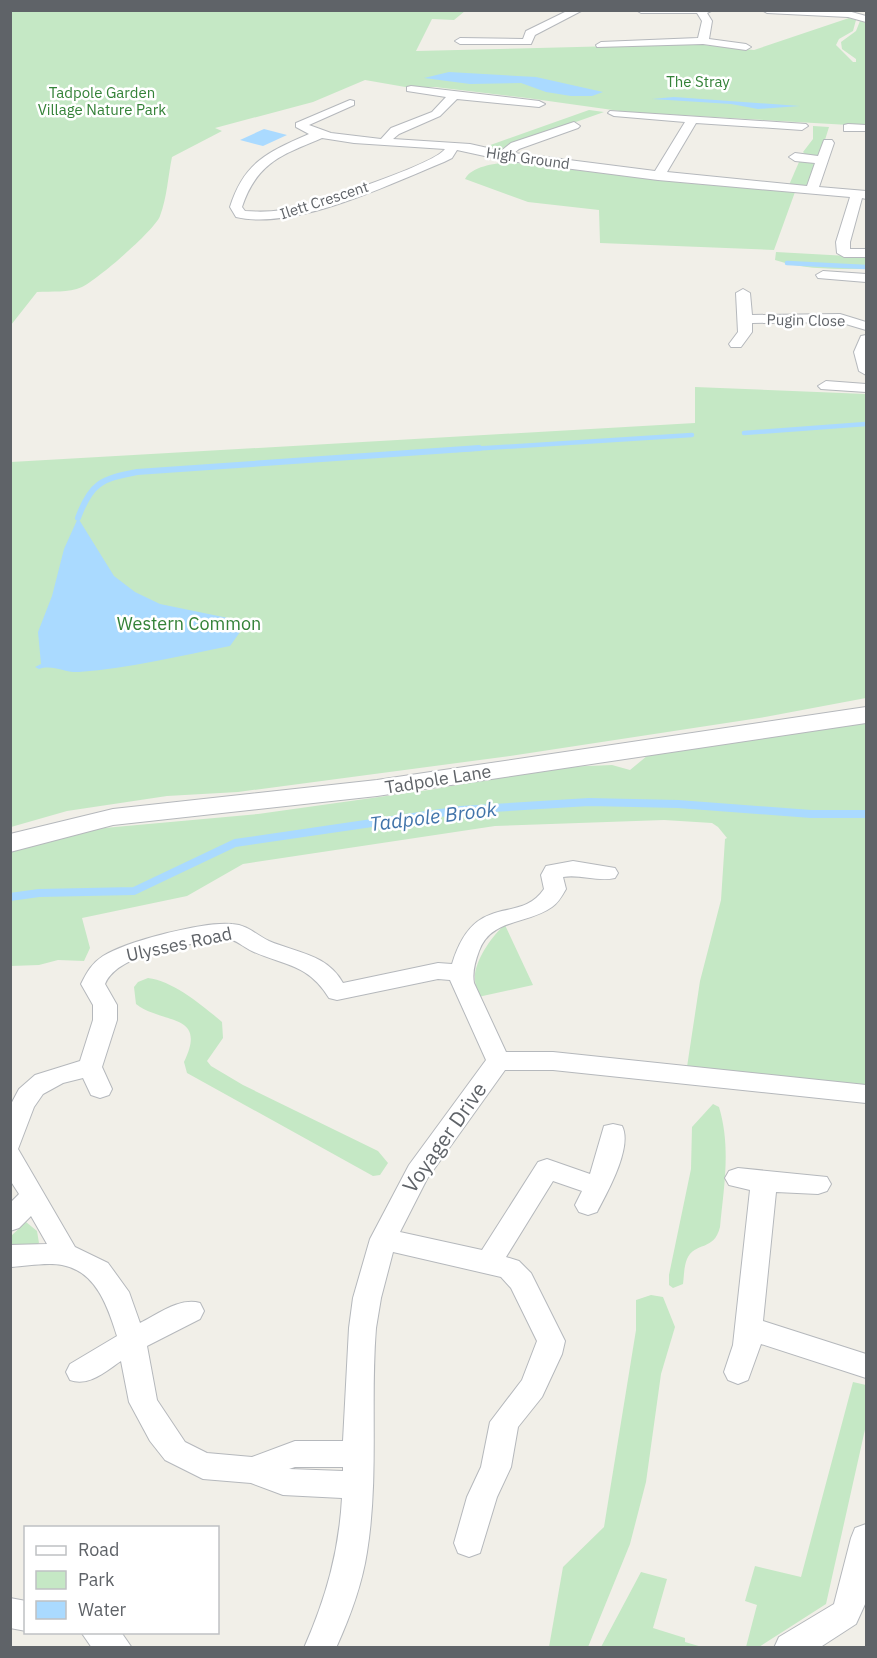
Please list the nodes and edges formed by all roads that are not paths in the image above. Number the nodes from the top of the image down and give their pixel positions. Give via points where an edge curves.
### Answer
1 (578, 10) edge
2 (641, 10) edge
3 (708, 10) edge
4 (767, 10) edge
5 (701, 11) edge
6 (867, 19) edge
7 (460, 41) dead end
8 (702, 41) junction
9 (601, 45) dead end
10 (746, 47) dead end
11 (411, 89) dead end
12 (454, 95) junction
13 (350, 103) dead end
14 (539, 104) dead end
15 (614, 113) dead end
16 (692, 119) junction
17 (574, 126) dead end
18 (802, 126) dead end
19 (848, 128) dead end
20 (867, 128) edge
21 (320, 134) junction
22 (385, 141) junction
23 (828, 143) dead end
24 (452, 148) junction
25 (503, 156) junction
26 (794, 158) dead end
27 (822, 160) junction
28 (658, 176) junction
29 (812, 190) junction
30 (862, 195) edge
31 (867, 254) edge
32 (823, 275) dead end
33 (867, 278) edge
34 (743, 292) dead end
35 (745, 319) junction
36 (867, 326) edge
37 (867, 339) edge
38 (736, 344) dead end
39 (867, 371) edge
40 (826, 386) dead end
41 (867, 388) edge
42 (867, 715) edge
43 (10, 843) edge
44 (607, 873) dead end
45 (461, 973) junction
46 (498, 1061) junction
47 (90, 1067) junction
48 (100, 1089) dead end
49 (867, 1094) edge
50 (613, 1133) dead end
51 (10, 1142) edge
52 (10, 1156) edge
53 (818, 1184) dead end
54 (33, 1196) junction
55 (10, 1221) edge
56 (383, 1239) junction
57 (66, 1254) junction
58 (10, 1256) edge
59 (489, 1262) junction
60 (190, 1311) dead end
61 (748, 1328) junction
62 (131, 1341) junction
63 (867, 1366) edge
64 (80, 1372) dead end
65 (738, 1372) dead end
66 (357, 1454) junction
67 (252, 1470) junction
68 (356, 1485) junction
69 (867, 1538) edge
70 (469, 1543) dead end
71 (102, 1634) edge
72 (116, 1647) edge
73 (320, 1647) edge
74 (790, 1647) edge

1 - 7 street via 530,33 527,45
2 - 5 street
3 - 5 street
4 - 6 street
5 - 8 street via 707,23
8 - 9 street
8 - 10 street
11 - 12 street
12 - 14 street
12 - 22 street via 436,114 395,131
13 - 21 street via 300,125
15 - 16 street
16 - 18 street
16 - 28 street
17 - 25 street via 515,146
19 - 20 street
21 - 22 street, High Ground
21 - 24 street, Ilett Crescent via 254,167 243,181 236,207 241,214 270,217 296,213 440,159
22 - 24 street, High Ground
23 - 27 street
24 - 25 street, High Ground
25 - 28 street, High Ground
26 - 27 street
27 - 29 street
28 - 29 street, High Ground
29 - 30 street, High Ground
30 - 31 street via 837,253
32 - 33 street
34 - 35 street, Pugin Close
35 - 36 street, Pugin Close via 840,318
35 - 38 street, Pugin Close via 745,332
37 - 39 street via 861,352
40 - 41 street
42 - 43 street, Tadpole Lane via 377,788 112,817
44 - 45 street via 573,868 554,871 554,891 549,898 489,923 478,932
45 - 46 street
45 - 47 street, Ulysses Road via 438,971 337,992 332,979 322,970 264,948 240,931 135,950 115,958 95,977 94,989 105,1005 105,1020
46 - 49 street via 553,1061
46 - 56 street, Voyager Drive via 416,1173
47 - 48 street
47 - 51 street via 48,1077 34,1086 24,1098
50 - 59 street via 606,1168 592,1195 547,1169
52 - 54 street
53 - 61 street via 751,1180
54 - 55 street
54 - 57 street
56 - 59 street
56 - 66 street, Voyager Drive via 367,1300
57 - 58 street
57 - 62 street via 99,1271 111,1286 123,1310
59 - 70 street via 510,1269 521,1281 550,1345 532,1388 504,1422 495,1467
60 - 62 street
61 - 63 street
61 - 65 street
62 - 64 street
62 - 67 street via 143,1402 175,1450 203,1466
66 - 67 street via 295,1454
66 - 68 street, Voyager Drive
67 - 68 street via 283,1482
68 - 73 street, Voyager Drive via 352,1554
69 - 74 street via 849,1607 838,1620
71 - 72 street

